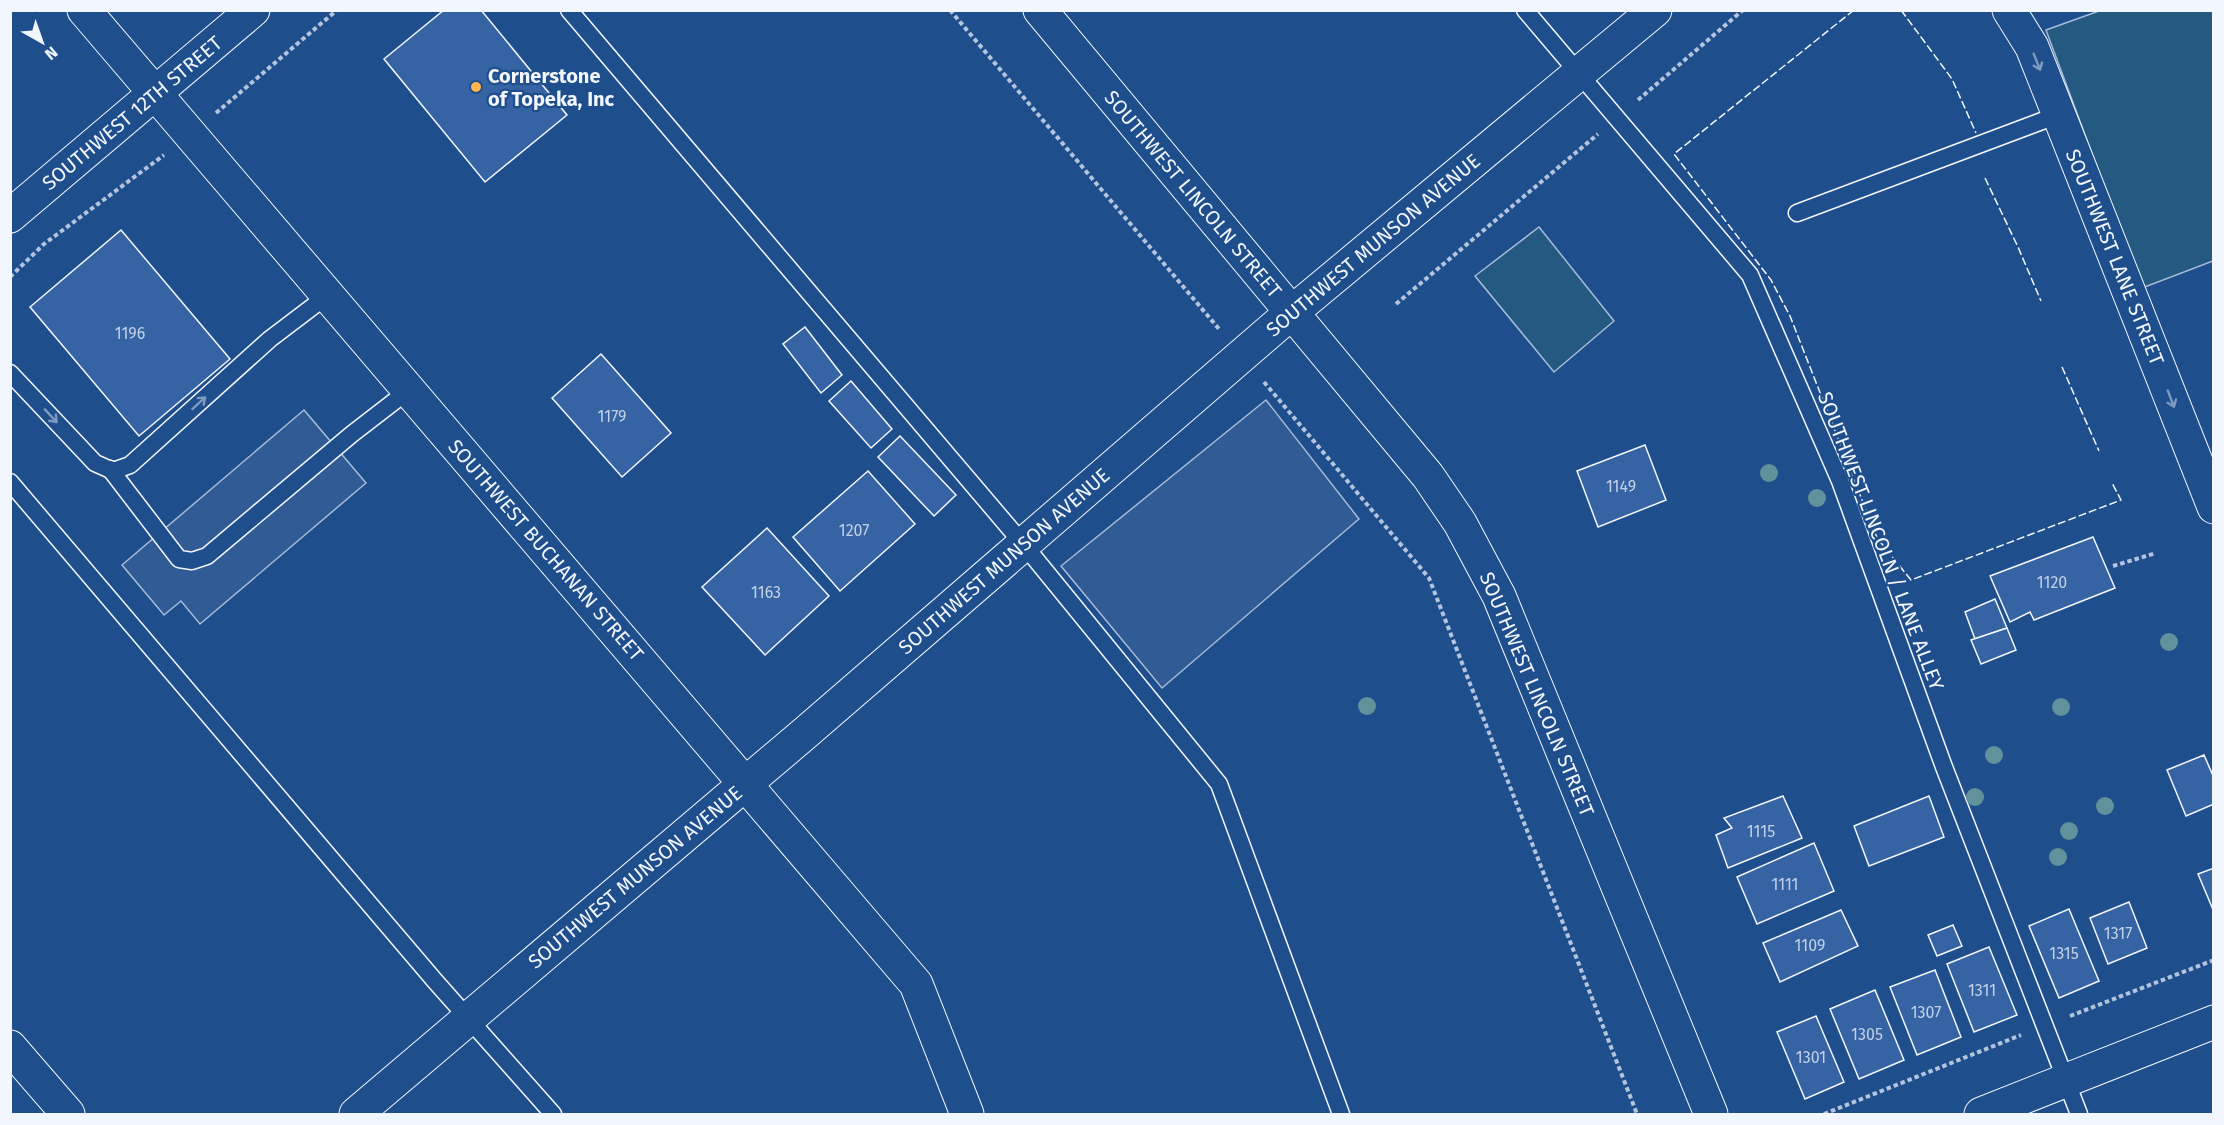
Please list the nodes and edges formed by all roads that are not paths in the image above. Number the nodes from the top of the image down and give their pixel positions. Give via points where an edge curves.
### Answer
1 (84, 10) edge
2 (253, 10) edge
3 (568, 10) edge
4 (1040, 10) edge
5 (1525, 10) edge
6 (1654, 10) edge
7 (2009, 10) edge
8 (1579, 74) junction
9 (156, 93) junction
10 (2058, 115) junction
11 (1797, 213) dead end
12 (10, 216) edge
13 (327, 295) junction
14 (1291, 313) junction
15 (10, 373) edge
16 (409, 390) junction
17 (110, 469) junction
18 (10, 482) edge
19 (2214, 507) edge
20 (1024, 545) junction
21 (745, 784) junction
22 (468, 1019) junction
23 (2214, 1022) edge
24 (10, 1047) edge
25 (2066, 1081) junction
26 (68, 1114) edge
27 (356, 1114) edge
28 (553, 1114) edge
29 (967, 1114) edge
30 (1341, 1114) edge
31 (1711, 1114) edge
32 (1981, 1114) edge
33 (2079, 1114) edge

1 - 9 street, SOUTHWEST BUCHANAN STREET
2 - 9 street, SOUTHWEST 12TH STREET
3 - 20 lane
4 - 14 street, SOUTHWEST LINCOLN STREET
5 - 8 lane, SOUTHWEST LINCOLN / LANE ALLEY
6 - 8 street, SOUTHWEST MUNSON AVENUE
7 -> 10 street, SOUTHWEST LANE STREET via 2031,47
8 - 14 street, SOUTHWEST MUNSON AVENUE
8 - 25 lane, SOUTHWEST LINCOLN / LANE ALLEY via 1750,275 1840,482 1944,767
9 - 12 street, SOUTHWEST 12TH STREET
9 - 13 street, SOUTHWEST BUCHANAN STREET
10 - 11 lane
10 -> 19 street, SOUTHWEST LANE STREET
13 - 16 street, SOUTHWEST BUCHANAN STREET
17 -> 13 lane via 130,465 270,339
14 - 20 street, SOUTHWEST MUNSON AVENUE
14 - 31 street, SOUTHWEST LINCOLN STREET via 1428,476 1460,522 1499,596
15 -> 17 lane via 95,463
16 - 17 lane via 207,555 192,561 179,559
16 - 21 street, SOUTHWEST BUCHANAN STREET
18 - 22 lane
20 - 21 street, SOUTHWEST MUNSON AVENUE
20 - 30 lane via 1219,784
21 - 22 street, SOUTHWEST MUNSON AVENUE
21 - 29 street, SOUTHWEST BUCHANAN STREET via 916,984
22 - 27 street, SOUTHWEST MUNSON AVENUE
22 - 28 lane
23 - 25 street
24 - 26 street
25 - 32 street
25 - 33 lane, SOUTHWEST LINCOLN / LANE ALLEY

